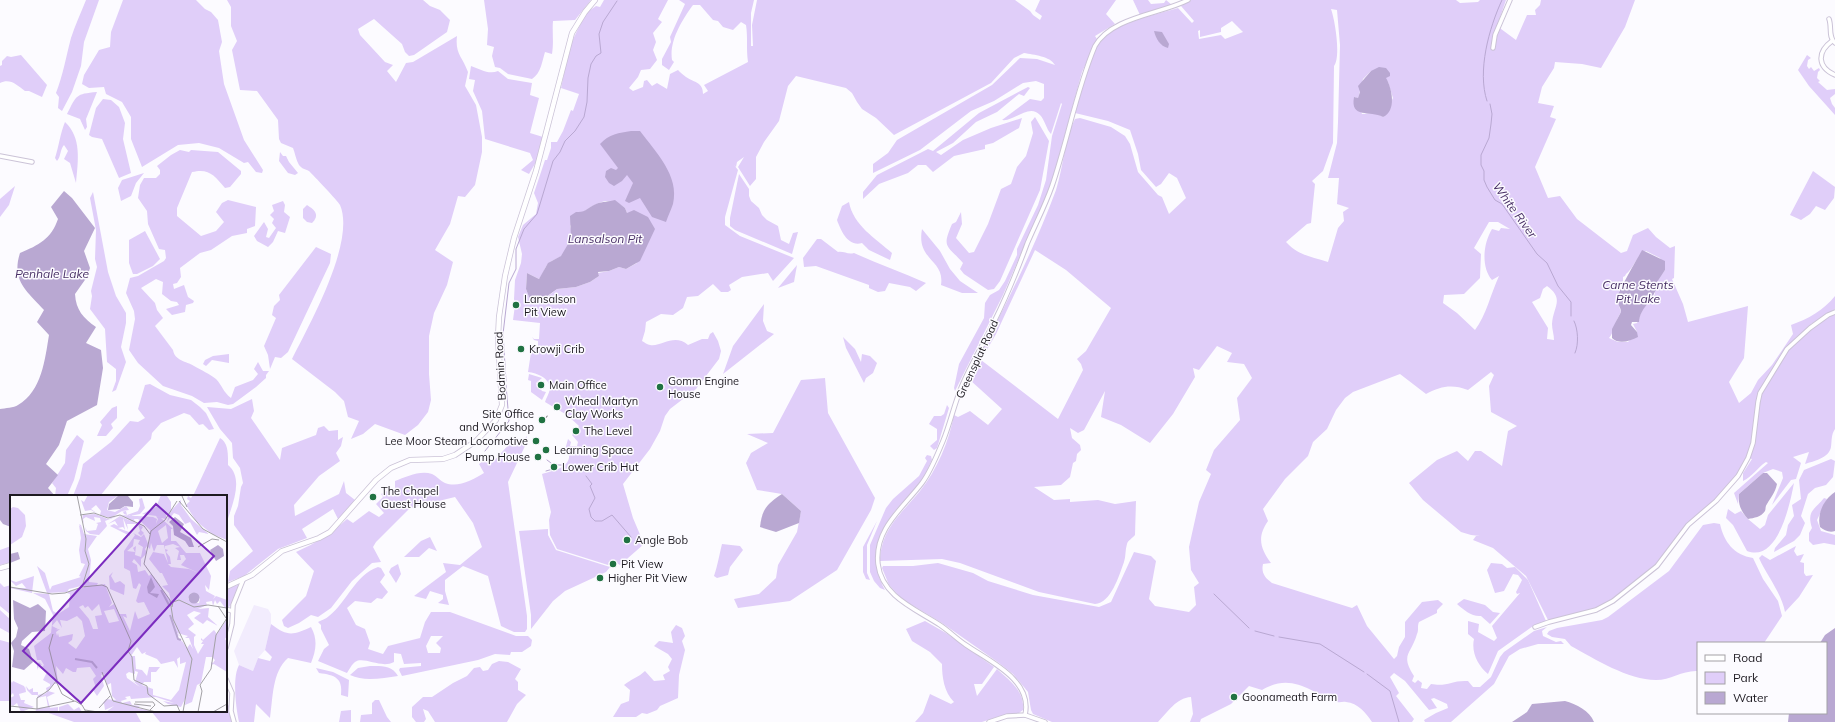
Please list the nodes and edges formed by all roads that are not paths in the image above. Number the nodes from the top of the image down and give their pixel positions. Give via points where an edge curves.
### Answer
1 (595, 0) edge
2 (1188, 0) edge
3 (1510, 0) edge
4 (1829, 19) dead end
5 (1834, 42) edge
6 (1493, 48) dead end
7 (1835, 75) edge
8 (0, 156) edge
9 (32, 162) dead end
10 (1834, 312) edge
11 (10, 565) edge
12 (0, 568) edge
13 (243, 580) junction
14 (227, 587) edge
15 (227, 609) edge
16 (232, 611) junction
17 (1535, 627) dead end
18 (227, 644) edge
19 (227, 680) edge
20 (1025, 715) junction
21 (234, 722) edge
22 (989, 722) edge
23 (1045, 722) edge

1 - 13 main road, Bodmin Road via 572,33 505,276 498,326 502,400 498,417 476,441 455,456 410,460 391,468 376,480 330,532 282,551
2 - 20 street, Greensplat Road via 1124,23 1103,35 1095,46 1076,98 1052,186 1020,267 961,387 933,464 923,482 886,528 878,545 879,566 883,580 891,592 997,665 1022,689 1027,708
3 - 6 street via 1495,35
4 - 5 street via 1832,26 1830,34
5 - 7 street via 1822,50 1821,57 1823,64
8 - 9 street
10 - 17 street via 1810,328 1787,349 1760,393 1753,443 1738,476 1716,501 1688,525 1657,566 1613,601 1596,610
11 - 12 main road
13 - 14 main road, Bodmin Road
13 - 16 street
15 - 16 street
16 - 18 street
19 - 21 street via 232,693 231,711
20 - 22 street via 1007,716
20 - 23 street

